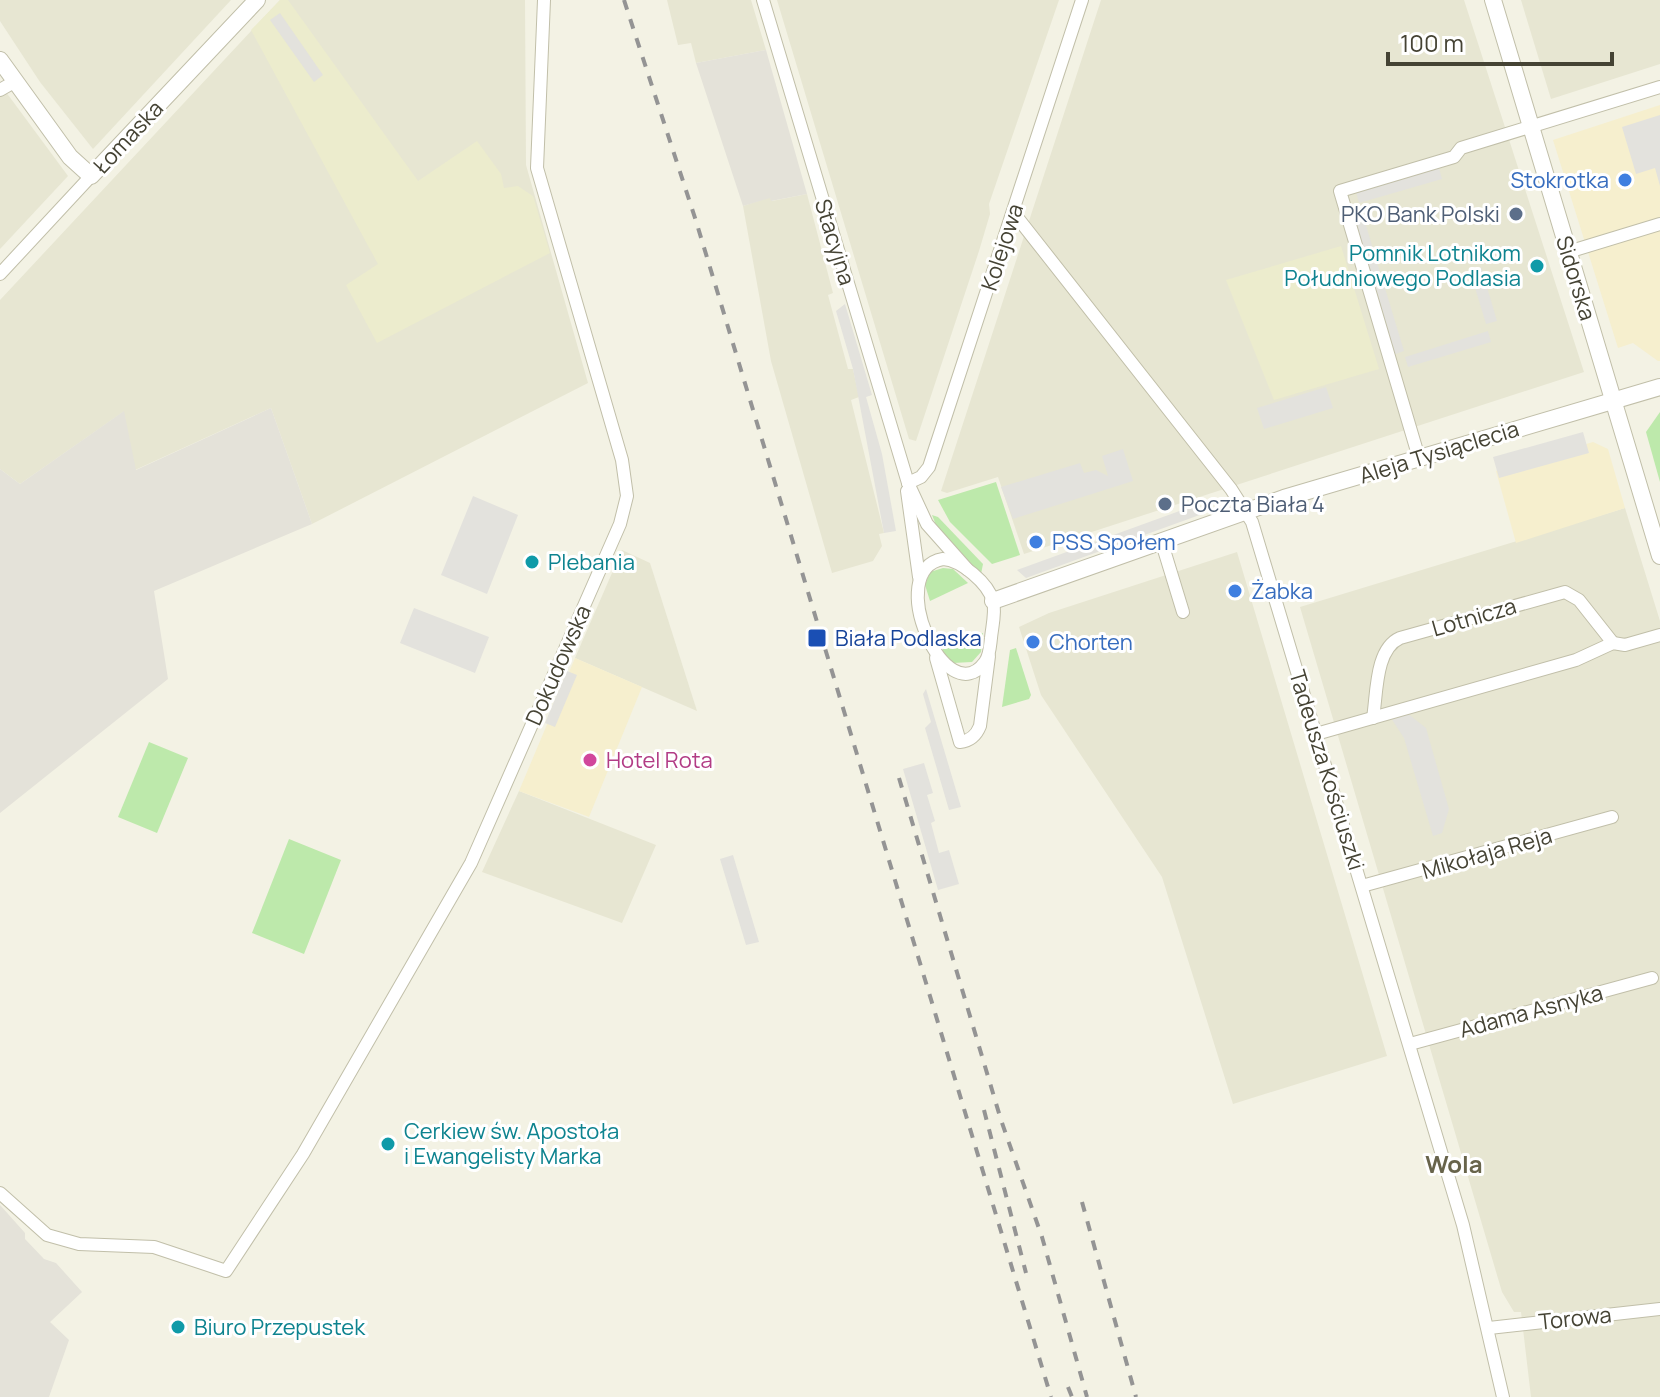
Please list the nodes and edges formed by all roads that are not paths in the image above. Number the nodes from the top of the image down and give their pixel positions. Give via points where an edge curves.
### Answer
1 (544, 0) edge
2 (763, 0) edge
3 (1082, 0) edge
4 (1493, 0) edge
5 (254, 1) edge
6 (0, 60) edge
7 (7, 86) edge
8 (1660, 87) edge
9 (1532, 127) junction
10 (91, 176) junction
11 (1013, 212) junction
12 (1660, 224) edge
13 (1568, 252) junction
14 (0, 274) edge
15 (1660, 387) edge
16 (1613, 401) junction
17 (1419, 458) junction
18 (908, 483) junction
19 (1246, 511) junction
20 (1161, 540) junction
21 (1660, 556) edge
22 (967, 569) junction
23 (919, 577) junction
24 (993, 601) junction
25 (1183, 612) dead end
26 (1660, 635) edge
27 (1613, 643) junction
28 (989, 653) junction
29 (935, 655) junction
30 (1373, 718) junction
31 (1316, 734) junction
32 (1612, 817) dead end
33 (1362, 886) junction
34 (1652, 978) dead end
35 (1410, 1044) junction
36 (0, 1193) edge
37 (1660, 1309) edge
38 (1489, 1328) junction
39 (1503, 1397) edge

1 - 36 street, Dokudowska via 537,168 622,460 626,506 471,863 303,1154 226,1271 154,1247 64,1241 31,1224
2 - 18 street, Stacyjna
3 - 11 street, Kolejowa
4 - 9 street, Sidorska
5 - 10 street, Łomaska
6 - 7 street
7 - 10 street
8 - 9 street
9 - 13 street, Sidorska
9 - 17 street via 1340,191
10 - 14 street, Łomaska
11 - 18 street, Kolejowa via 929,467
11 - 19 street, Tadeusza Kościuszki
12 - 13 street
13 - 16 street, Sidorska
15 - 16 street, Aleja Tysiąclecia
16 - 17 street, Aleja Tysiąclecia
16 - 21 street, Sidorska
17 - 19 street, Aleja Tysiąclecia
18 - 22 street, Stacyjna via 927,524
18 - 23 street, Stacyjna
19 - 20 street, Aleja Tysiąclecia
19 - 31 street, Tadeusza Kościuszki
20 - 24 street, Aleja Tysiąclecia
20 - 25 street
22 - 23 street via 938,559
22 - 24 street
23 - 29 street via 918,597
24 - 28 street
26 - 27 street
27 - 30 street via 1576,660
27 - 30 street, Lotnicza via 1579,600 1565,592 1400,638 1383,657
28 - 29 street via 983,665 966,673 950,670
28 - 29 street via 980,726 963,742
30 - 31 street
31 - 33 street, Tadeusza Kościuszki
32 - 33 street, Mikołaja Reja
33 - 35 street, Tadeusza Kościuszki
34 - 35 street, Adama Asnyka
35 - 38 street, Tadeusza Kościuszki
37 - 38 street, Torowa
38 - 39 street, Tadeusza Kościuszki

